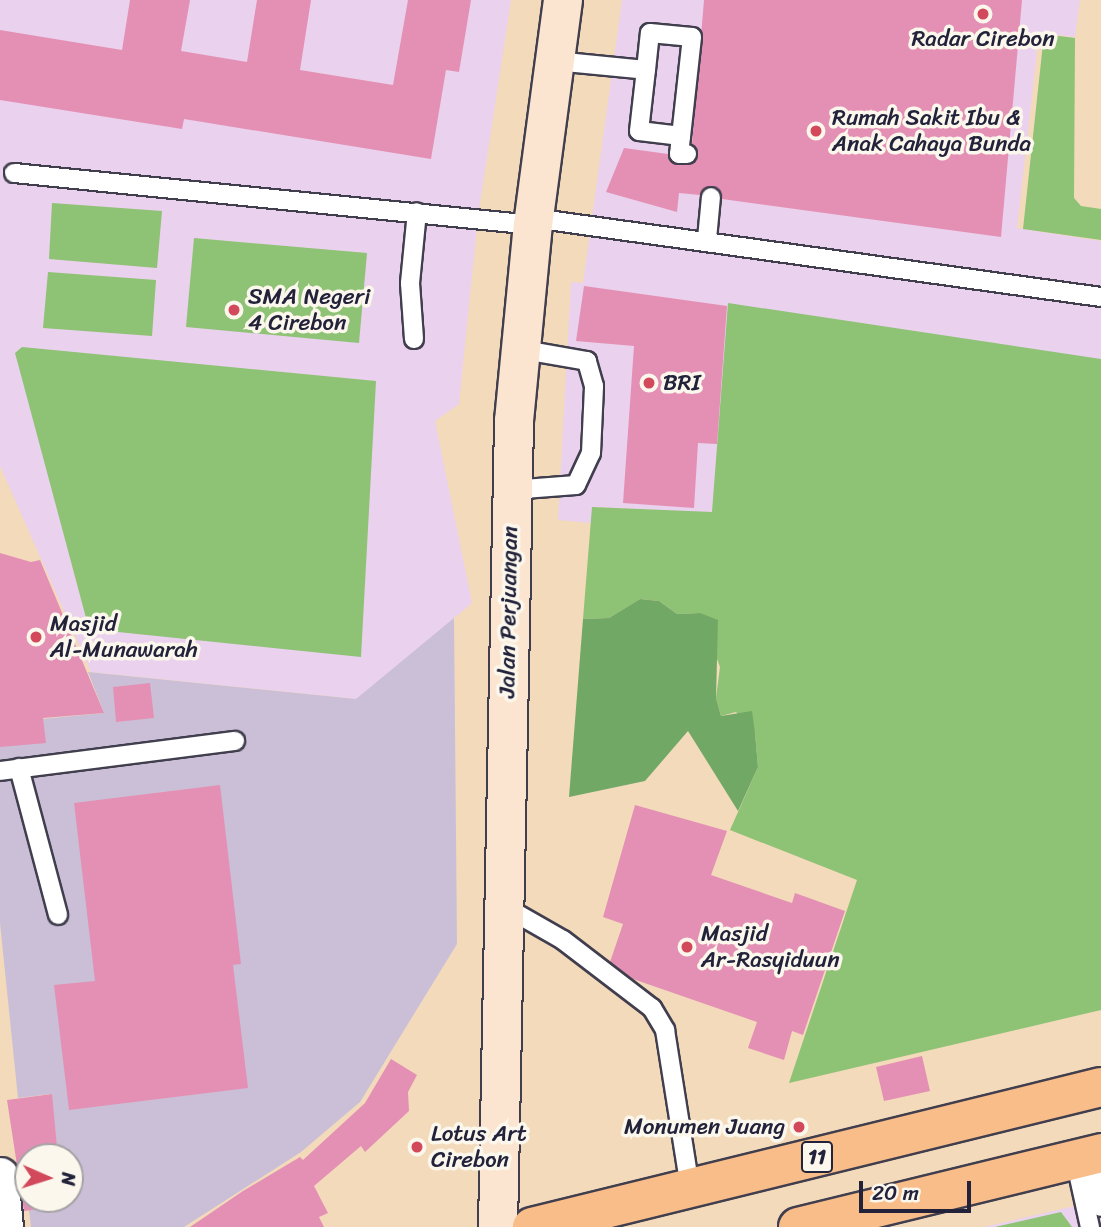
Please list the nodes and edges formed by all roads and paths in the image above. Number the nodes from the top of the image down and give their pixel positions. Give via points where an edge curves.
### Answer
1 (563, 0) edge
2 (555, 61) junction
3 (646, 70) junction
4 (681, 136) junction
5 (687, 154) dead end
6 (14, 173) dead end
7 (711, 197) dead end
8 (417, 212) junction
9 (533, 221) junction
10 (707, 239) junction
11 (1101, 298) edge
12 (414, 339) dead end
13 (519, 348) junction
14 (510, 490) junction
15 (235, 741) dead end
16 (19, 768) junction
17 (0, 771) edge
18 (507, 908) junction
19 (58, 915) dead end
20 (1101, 1087) edge
21 (1088, 1156) edge
22 (0, 1175) edge
23 (690, 1188) junction
24 (1101, 1207) edge
25 (5, 1227) edge
26 (498, 1227) edge
27 (532, 1227) edge
28 (798, 1227) edge
29 (1090, 1227) edge

1 - 2 street, Jalan Perjuangan
2 - 3 lane
2 - 9 street, Jalan Perjuangan
3 - 4 lane via 639,131
3 - 4 lane via 650,33 692,37
4 - 5 lane via 679,154
6 - 8 lane
7 - 10 lane
8 - 9 lane
8 - 12 lane via 410,283
9 - 10 lane
9 - 13 street, Jalan Perjuangan
10 - 11 lane
13 - 14 street, Jalan Perjuangan
13 - 14 lane via 587,361 594,386 591,453 576,485
14 - 18 street, Jalan Perjuangan
15 - 16 lane
16 - 17 lane
16 - 19 lane
18 - 23 lane via 563,940 653,1008 665,1030
18 - 26 street, Jalan Perjuangan
20 - 23 highway, 11
21 - 24 lane
21 - 28 highway
21 - 29 lane
22 - 25 street
23 - 27 highway, 11

